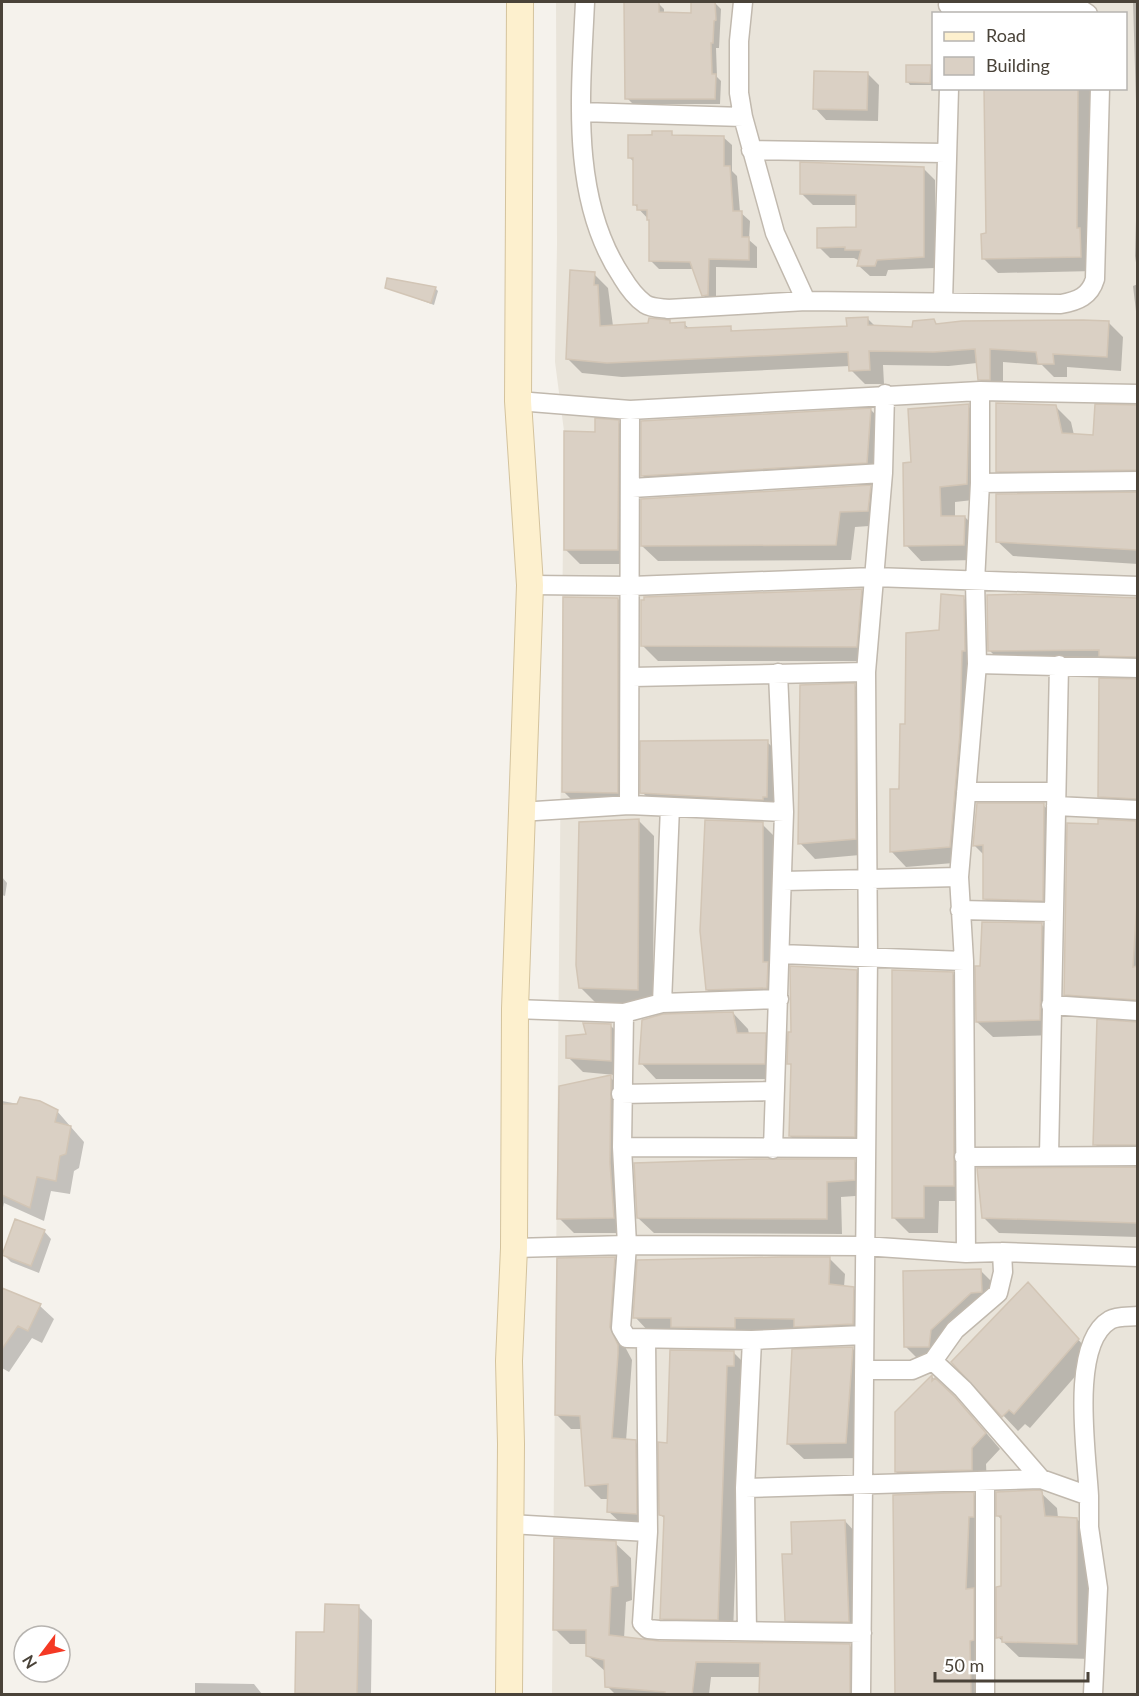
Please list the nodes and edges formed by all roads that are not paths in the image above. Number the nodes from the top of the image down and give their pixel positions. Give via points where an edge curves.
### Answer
1 (520, 2) edge
2 (585, 2) edge
3 (743, 2) edge
4 (948, 7) edge
5 (1085, 12) edge
6 (949, 90) edge
7 (1100, 90) edge
8 (581, 112) junction
9 (743, 117) junction
10 (751, 150) junction
11 (945, 153) junction
12 (806, 301) junction
13 (943, 302) junction
14 (980, 391) junction
15 (885, 394) junction
16 (1137, 394) edge
17 (518, 401) junction
18 (630, 410) junction
19 (883, 472) junction
20 (1137, 481) edge
21 (980, 483) junction
22 (632, 488) junction
23 (874, 577) junction
24 (975, 582) junction
25 (530, 585) junction
26 (631, 586) junction
27 (1137, 586) edge
28 (977, 664) junction
29 (1059, 665) junction
30 (1137, 668) edge
31 (866, 672) junction
32 (778, 673) junction
33 (632, 677) junction
34 (966, 792) junction
35 (1056, 799) junction
36 (629, 805) junction
37 (670, 807) junction
38 (1137, 810) edge
39 (520, 812) junction
40 (784, 812) junction
41 (959, 877) junction
42 (866, 880) junction
43 (783, 881) junction
44 (960, 910) junction
45 (1053, 912) junction
46 (780, 954) junction
47 (868, 955) junction
48 (964, 961) junction
49 (779, 999) junction
50 (662, 1003) junction
51 (1051, 1005) junction
52 (515, 1009) junction
53 (1137, 1011) edge
54 (624, 1013) junction
55 (775, 1091) junction
56 (621, 1094) junction
57 (622, 1147) junction
58 (866, 1148) junction
59 (773, 1149) junction
60 (1049, 1156) junction
61 (1137, 1156) edge
62 (964, 1157) junction
63 (627, 1245) junction
64 (864, 1246) junction
65 (514, 1248) junction
66 (1002, 1252) junction
67 (966, 1253) junction
68 (1137, 1257) edge
69 (1137, 1316) edge
70 (864, 1335) junction
71 (646, 1339) junction
72 (752, 1340) junction
73 (933, 1361) junction
74 (864, 1370) junction
75 (1041, 1479) junction
76 (985, 1482) junction
77 (863, 1485) junction
78 (745, 1488) junction
79 (1089, 1496) junction
80 (510, 1524) junction
81 (648, 1532) junction
82 (747, 1631) junction
83 (862, 1633) junction
84 (509, 1695) edge
85 (861, 1695) edge
86 (985, 1695) edge
87 (1093, 1695) edge

1 - 17 street
2 - 8 street
3 - 9 street via 739,41
4 - 5 street via 1079,8
6 - 11 street
7 - 13 street via 1099,218 1092,290 1082,298 1061,304
8 - 9 street
8 - 12 street via 591,199 607,255 633,294 647,305 668,309
9 - 10 street
10 - 11 street
10 - 12 street via 775,233
11 - 13 street
12 - 13 street
14 - 15 street
14 - 16 street
14 - 21 street
15 - 18 street
15 - 19 street
17 - 18 street
17 - 25 street
18 - 22 street
19 - 22 street
19 - 23 street
20 - 21 street
21 - 24 street
22 - 26 street
23 - 24 street
23 - 26 street
23 - 31 street
24 - 27 street
24 - 28 street
25 - 26 street
25 - 39 street
26 - 33 street
28 - 29 street
28 - 34 street
29 - 30 street
29 - 35 street
31 - 32 street
31 - 42 street
32 - 33 street
32 - 40 street
33 - 36 street
34 - 35 street
34 - 41 street
35 - 38 street
35 - 45 street
36 - 37 street
36 - 39 street
37 - 40 street
37 - 50 street
39 - 52 street
40 - 43 street
41 - 42 street
41 - 44 street
42 - 43 street
42 - 47 street
43 - 46 street
44 - 45 street
44 - 48 street
45 - 51 street
46 - 47 street
46 - 49 street
47 - 48 street
47 - 58 street
48 - 62 street
49 - 50 street
49 - 55 street
50 - 54 street
51 - 53 street
51 - 60 street
52 - 54 street
52 - 65 street
54 - 56 street
55 - 56 street
55 - 59 street
56 - 57 street
57 - 59 street
57 - 63 street
58 - 59 street
58 - 64 street
60 - 61 street
60 - 62 street
62 - 67 street
63 - 64 street
63 - 65 street
63 - 71 street via 621,1328 627,1338
64 - 67 street
64 - 70 street
65 - 80 street via 509,1361
66 - 67 street
66 - 68 street
66 - 73 street via 1004,1272 998,1293 956,1330
69 - 79 street via 1112,1319 1098,1332 1086,1362
70 - 72 street
70 - 74 street
71 - 72 street
71 - 81 street
72 - 78 street
73 - 74 street via 912,1370
73 - 75 street via 963,1389
74 - 77 street
75 - 76 street
75 - 79 street
76 - 77 street
76 - 86 street
77 - 78 street
77 - 83 street
78 - 82 street
79 - 87 street via 1089,1527 1098,1588
80 - 81 street
80 - 84 street
81 - 82 street via 642,1623 648,1629
82 - 83 street
83 - 85 street

